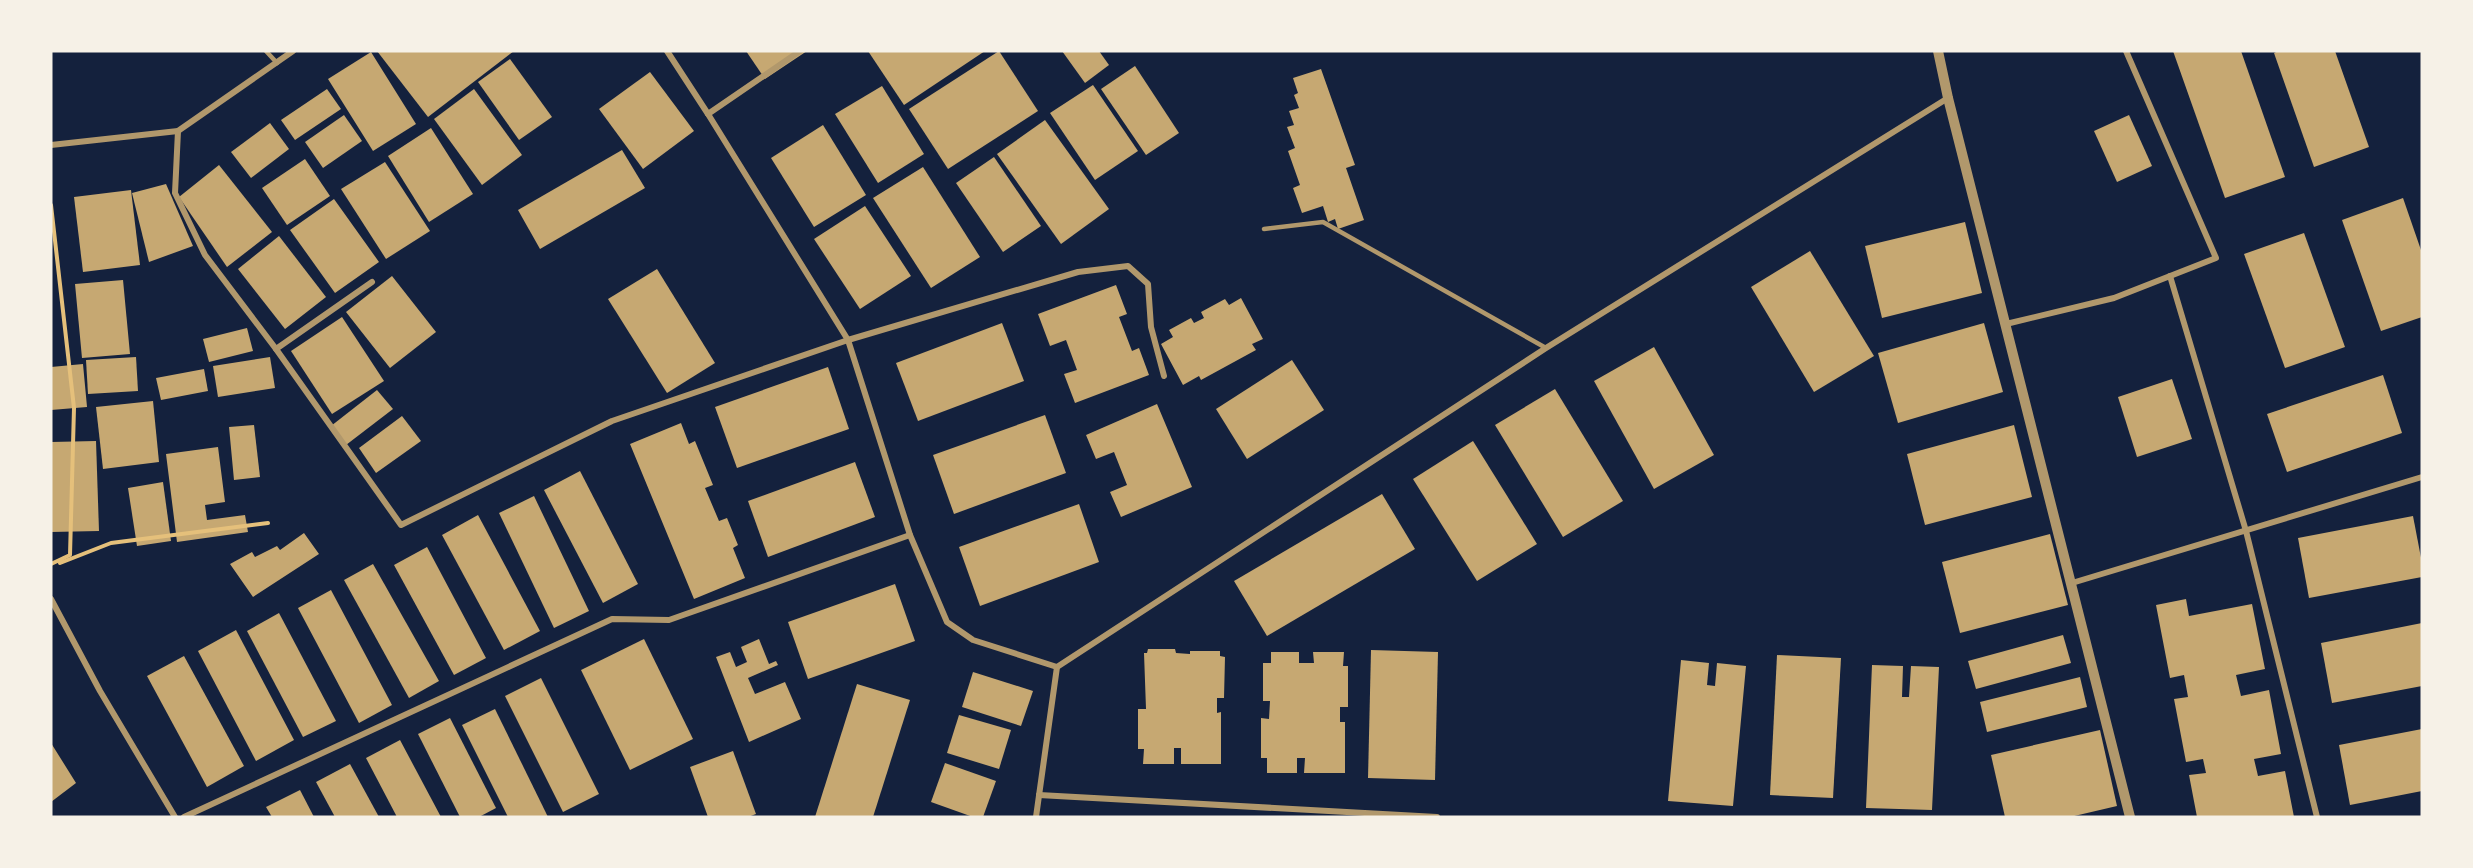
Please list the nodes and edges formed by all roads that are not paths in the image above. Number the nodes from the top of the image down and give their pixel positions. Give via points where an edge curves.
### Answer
1 (266, 51) edge
2 (293, 51) edge
3 (667, 51) edge
4 (800, 51) edge
5 (1938, 51) edge
6 (2126, 51) edge
7 (277, 63) junction
8 (1948, 98) junction
9 (708, 114) junction
10 (178, 131) junction
11 (51, 145) edge
12 (1264, 229) dead end
13 (2170, 276) junction
14 (372, 282) dead end
15 (2006, 324) junction
16 (848, 340) junction
17 (1546, 348) junction
18 (276, 349) junction
19 (1164, 376) dead end
20 (2422, 477) edge
21 (2246, 531) junction
22 (910, 535) junction
23 (2072, 583) junction
24 (51, 599) edge
25 (1057, 668) junction
26 (1039, 795) junction
27 (175, 817) edge
28 (183, 817) edge
29 (1036, 817) edge
30 (1437, 817) edge
31 (2130, 817) edge
32 (2317, 817) edge

1 - 7 lane
2 - 7 street
3 - 9 street
4 - 9 street
5 - 8 street
6 - 13 street via 2216,258
7 - 10 street
8 - 15 street
8 - 17 street
9 - 16 street
10 - 11 street
10 - 18 street via 175,193 205,255
12 - 17 lane via 1323,222
13 - 15 street via 2114,298
13 - 21 street
14 - 18 street
15 - 23 street
16 - 18 street via 612,421 401,525
16 - 19 street via 1078,272 1128,266 1148,284 1151,327
16 - 22 street
17 - 25 street
20 - 21 street
21 - 23 street
21 - 32 street
22 - 25 street via 947,622 973,640
22 - 28 street via 669,620 612,619
23 - 31 street
24 - 27 street
25 - 26 street
26 - 29 street
26 - 30 street

